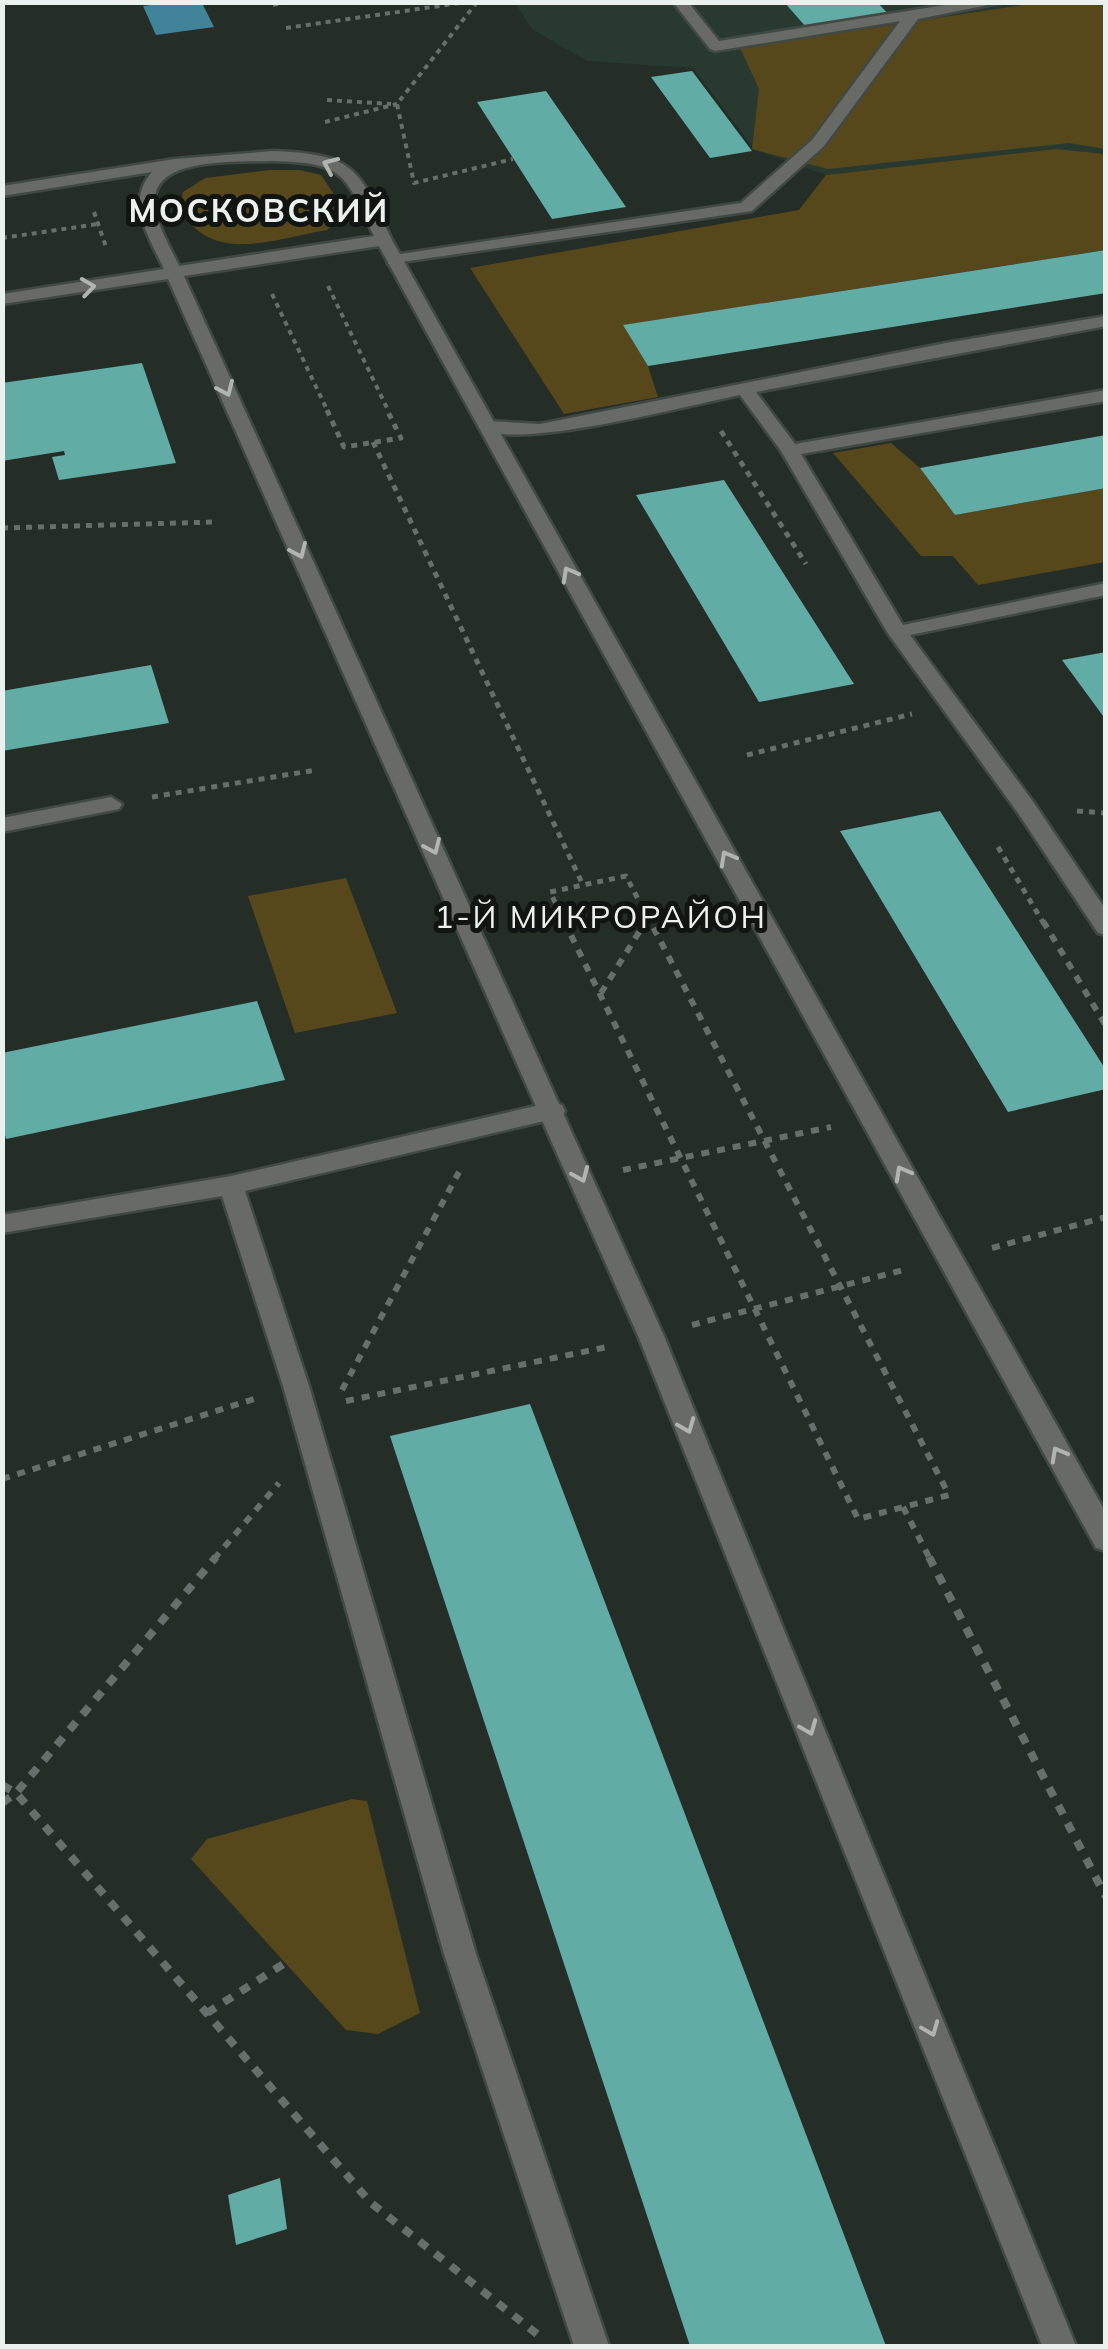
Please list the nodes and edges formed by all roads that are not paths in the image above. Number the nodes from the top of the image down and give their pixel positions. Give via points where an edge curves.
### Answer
1 (680, 2) edge
2 (996, 2) edge
3 (912, 16) junction
4 (166, 168) junction
5 (2, 191) edge
6 (389, 250) junction
7 (174, 272) junction
8 (2, 299) edge
9 (1106, 321) edge
10 (745, 390) junction
11 (1106, 395) edge
12 (488, 427) junction
13 (790, 450) junction
14 (1106, 589) edge
15 (897, 632) junction
16 (111, 804) road end
17 (2, 825) edge
18 (1106, 928) edge
19 (553, 1110) junction
20 (231, 1184) junction
21 (2, 1224) edge
22 (1106, 1540) edge
23 (592, 2346) edge
24 (1059, 2346) edge

1 - 3 street via 715,46
2 - 3 street
3 - 6 street via 818,142 746,208
4 - 5 street
6 -> 4 street via 353,177 332,162 300,154
4 - 7 street via 150,181 144,201
6 - 7 street
6 - 12 street
8 -> 7 street
7 -> 19 street
9 - 10 street
10 - 12 street via 540,430
10 - 13 street
11 - 13 street
22 -> 12 street
13 - 15 street
14 - 15 street
15 - 18 street
16 - 17 street
19 - 20 street
19 -> 24 street via 651,1336
20 - 21 street
20 - 23 street via 460,1954

